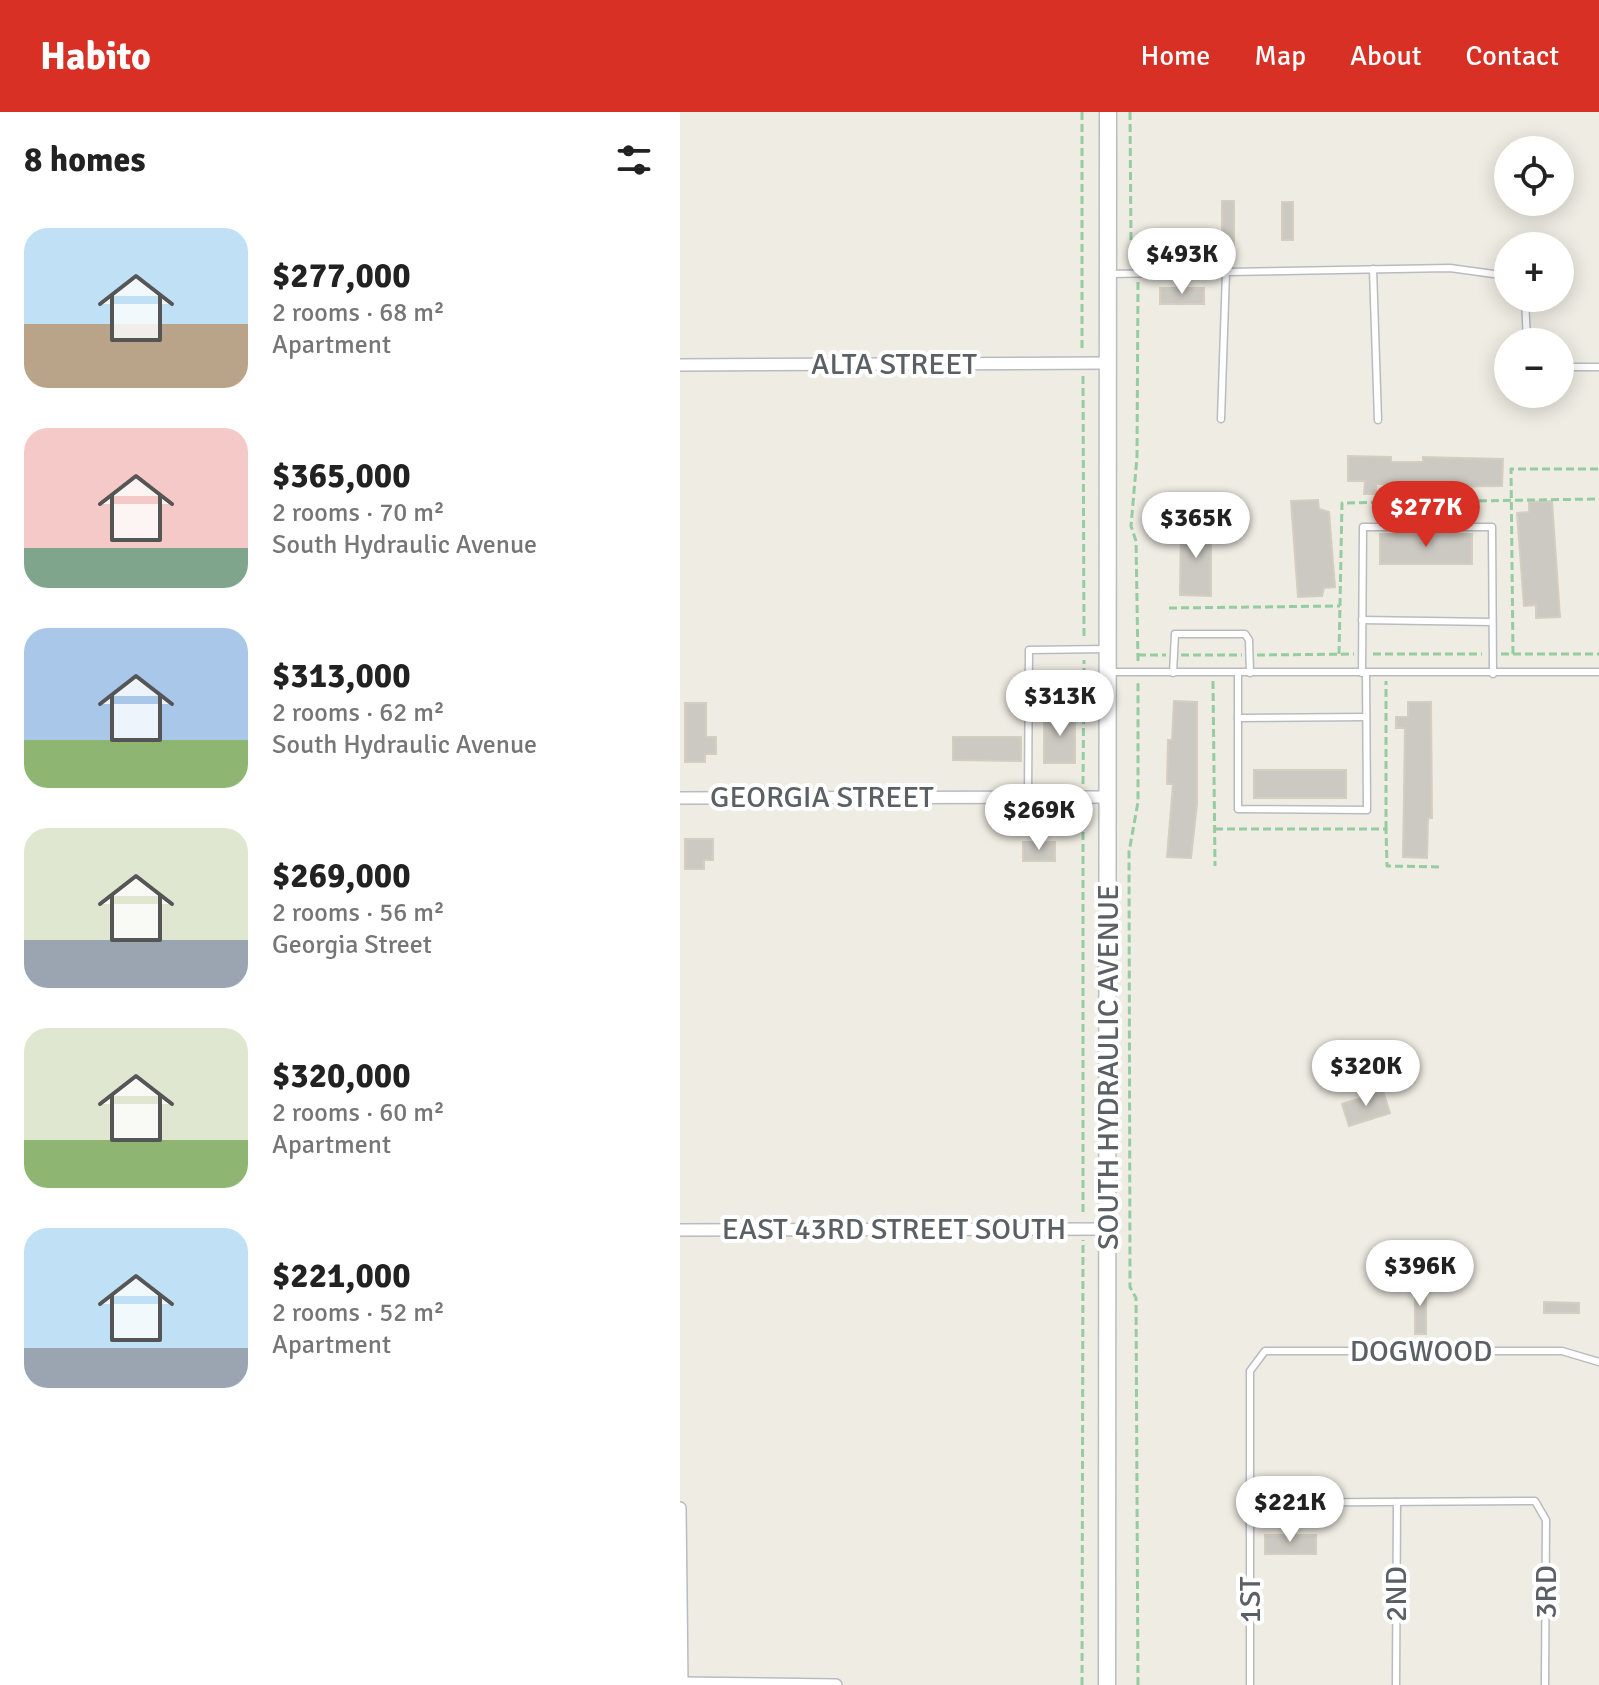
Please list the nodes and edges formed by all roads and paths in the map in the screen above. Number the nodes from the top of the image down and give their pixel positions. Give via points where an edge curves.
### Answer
1 (1082, 112) edge
2 (1108, 112) edge
3 (1130, 112) edge
4 (1373, 269) junction
5 (1226, 272) junction
6 (1108, 274) junction
7 (1138, 274) junction
8 (1494, 274) edge
9 (1083, 363) junction
10 (1108, 363) junction
11 (680, 365) edge
12 (1574, 367) edge
13 (1599, 367) edge
14 (1221, 419) dead end
15 (1378, 420) dead end
16 (1599, 469) edge
17 (1340, 606) dead end
18 (1169, 608) dead end
19 (1362, 620) junction
20 (1492, 622) junction
21 (1084, 649) junction
22 (1108, 649) junction
23 (1513, 654) dead end
24 (1108, 672) junction
25 (1138, 672) junction
26 (1599, 672) edge
27 (1173, 673) junction
28 (1238, 673) junction
29 (1250, 673) junction
30 (1364, 673) junction
31 (1493, 674) junction
32 (1213, 681) dead end
33 (1386, 681) dead end
34 (1366, 717) junction
35 (1238, 718) junction
36 (1028, 797) junction
37 (1083, 797) junction
38 (1108, 797) junction
39 (680, 798) edge
40 (1215, 829) junction
41 (1386, 829) junction
42 (1215, 866) dead end
43 (1443, 867) dead end
44 (1083, 1229) junction
45 (1108, 1229) junction
46 (680, 1230) edge
47 (1599, 1362) edge
48 (1250, 1371) joint
49 (1397, 1502) junction
50 (1251, 1503) junction
51 (680, 1508) edge
52 (681, 1684) edge
53 (780, 1684) edge
54 (836, 1685) edge
55 (1082, 1685) edge
56 (1107, 1685) edge
57 (1138, 1685) edge
58 (1250, 1685) edge
59 (1396, 1685) edge
60 (1545, 1685) edge

1 - 9 path
2 - 6 street, SOUTH HYDRAULIC AVENUE
3 - 7 path via 1131,245
4 - 5 lane
4 - 8 lane via 1450,268
4 - 15 lane
5 - 7 lane
5 - 14 lane
6 - 7 lane
6 - 10 street, SOUTH HYDRAULIC AVENUE
7 - 25 path via 1137,457 1131,526 1136,541
9 - 10 street, ALTA STREET
9 - 11 street, ALTA STREET
9 - 21 path
10 - 22 street, SOUTH HYDRAULIC AVENUE
12 - 13 lane
16 - 23 path via 1511,469
17 - 18 path
19 - 20 lane
19 - 20 lane via 1363,527 1492,527
19 - 30 lane
20 - 31 lane
21 - 22 lane
21 - 36 lane via 1029,650
21 - 37 path
22 - 24 street, SOUTH HYDRAULIC AVENUE
24 - 25 lane
24 - 38 street, SOUTH HYDRAULIC AVENUE
25 - 27 lane
25 - 57 path via 1138,802 1129,852
26 - 31 lane
27 - 28 lane
27 - 29 lane via 1175,634 1228,632 1245,634 1249,640
28 - 29 lane
28 - 35 lane
29 - 30 lane
30 - 31 lane
30 - 34 lane
32 - 40 path
33 - 41 path
34 - 35 lane
34 - 35 lane via 1367,810 1238,809
36 - 37 street, GEORGIA STREET
36 - 39 street, GEORGIA STREET
37 - 38 street, GEORGIA STREET
37 - 44 path
38 - 45 street, SOUTH HYDRAULIC AVENUE
40 - 41 path
40 - 42 path
41 - 43 path via 1387,866
44 - 45 street, EAST 43RD STREET SOUTH
44 - 46 street, EAST 43RD STREET SOUTH
44 - 55 path
45 - 56 street, SOUTH HYDRAULIC AVENUE
47 - 48 lane, DOGWOOD via 1562,1351 1265,1351
48 - 50 lane, 1ST
49 - 50 lane
49 - 59 lane, 2ND
49 - 60 lane, 3RD via 1535,1501 1546,1520
50 - 58 lane, 1ST
51 - 52 street
52 - 53 street
53 - 54 street

